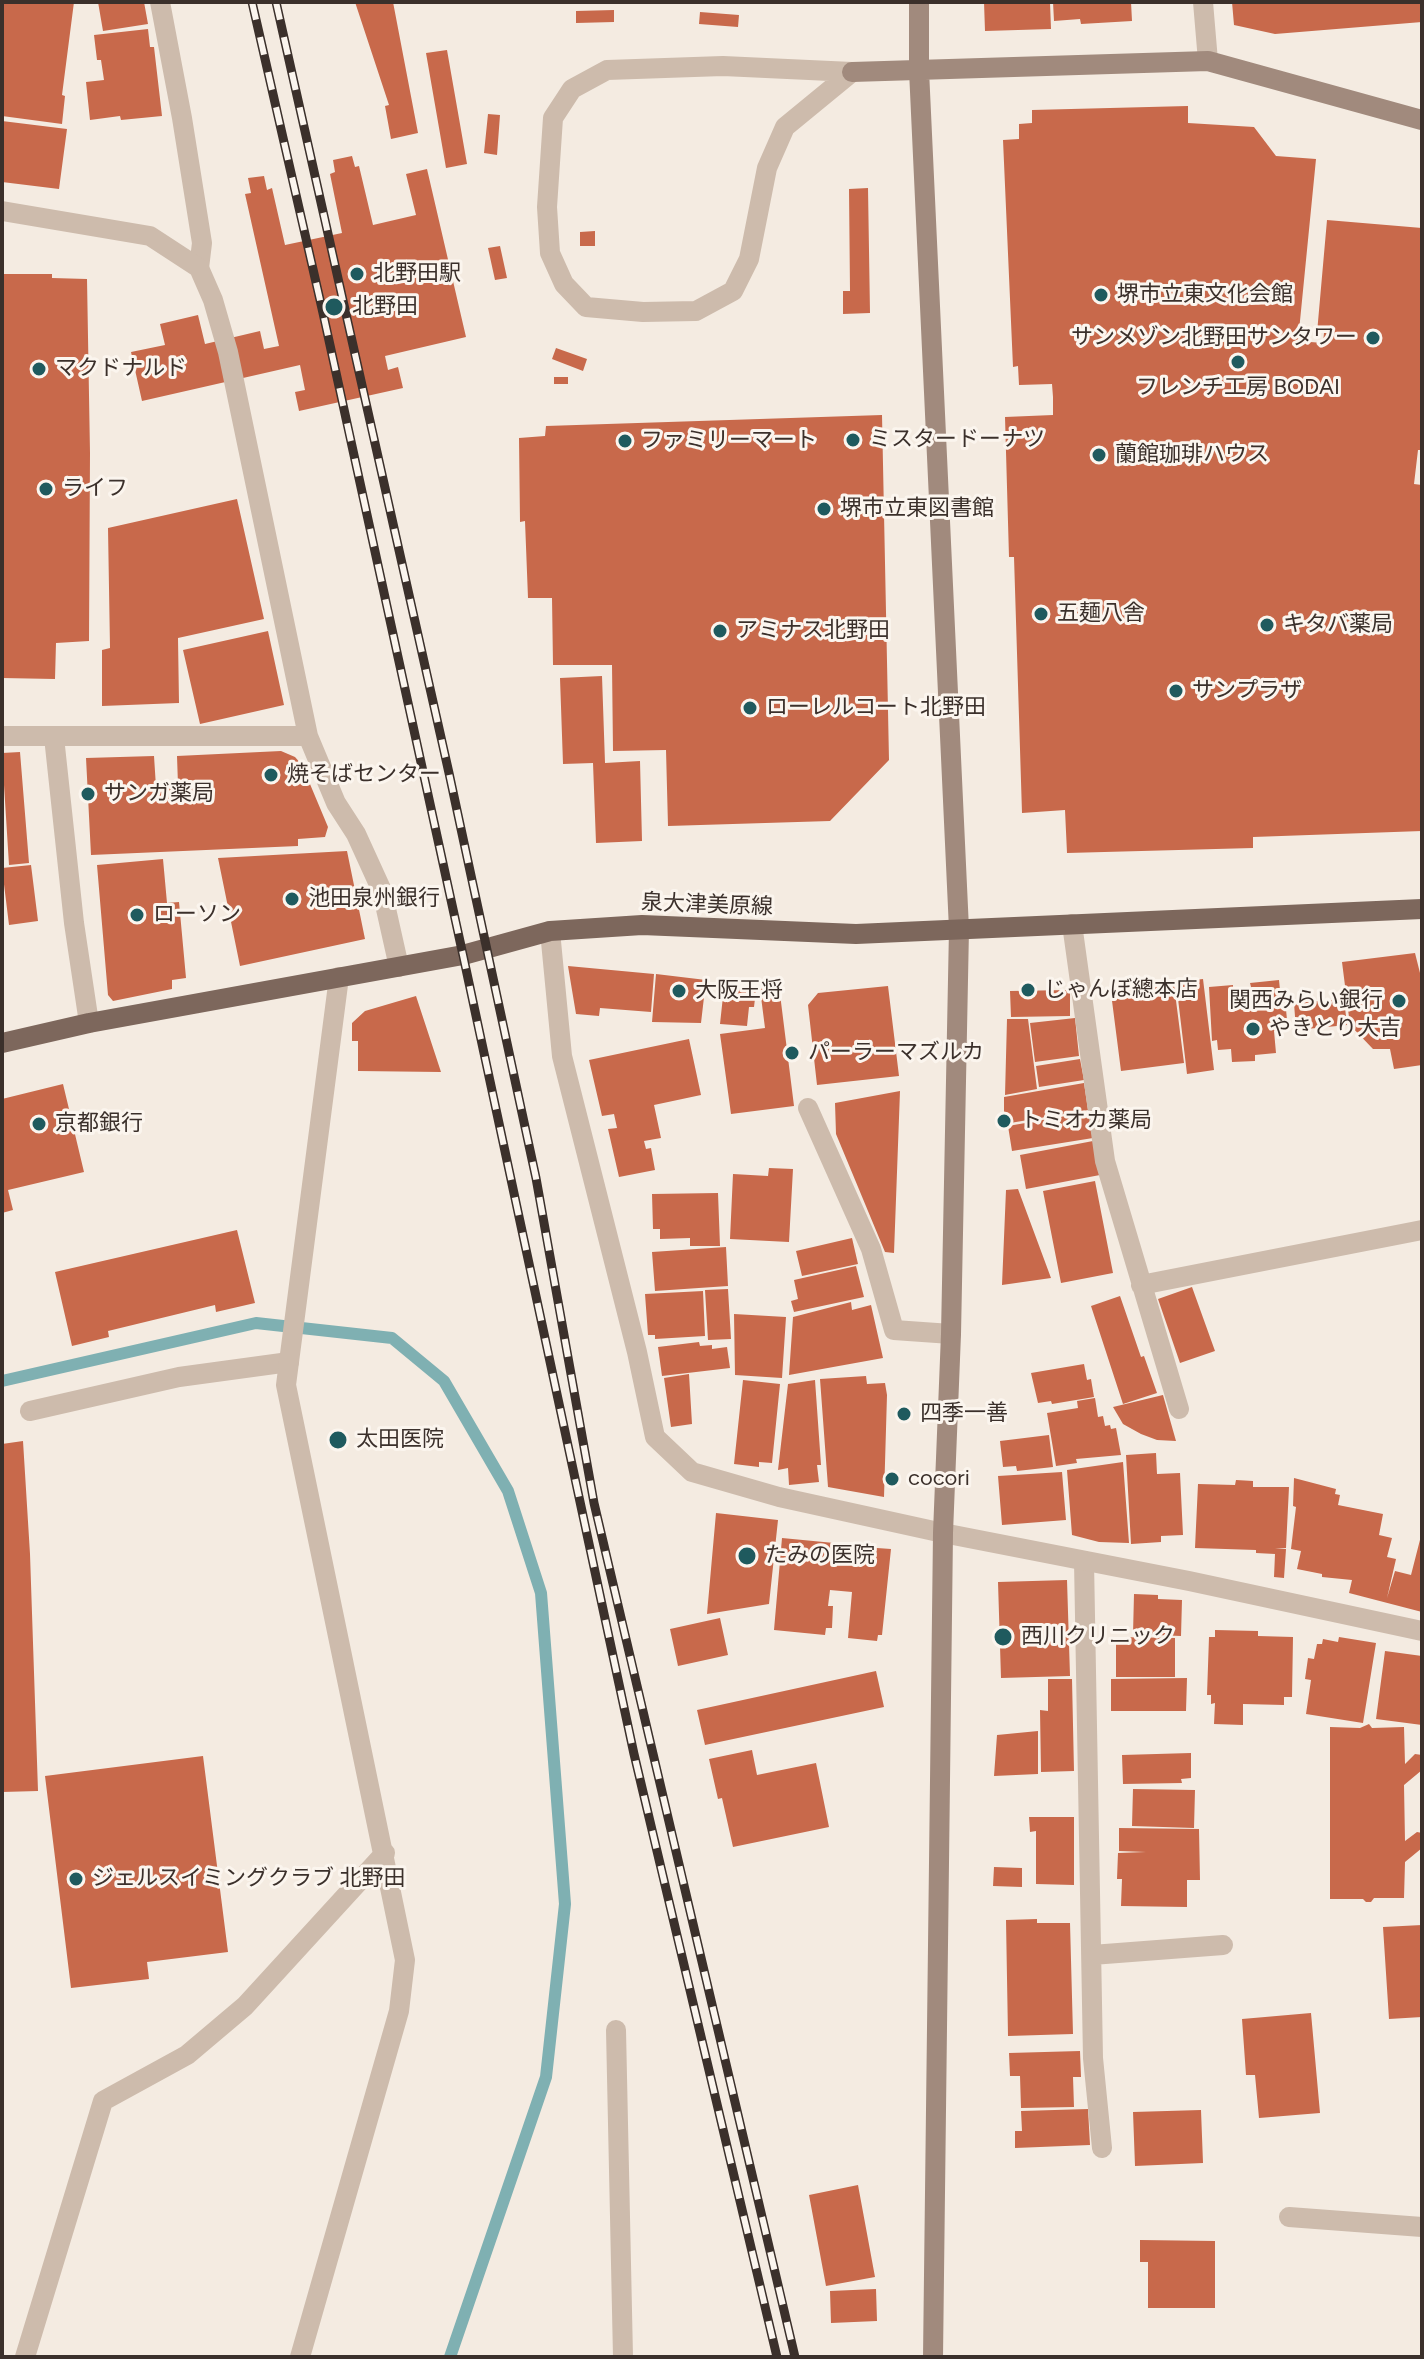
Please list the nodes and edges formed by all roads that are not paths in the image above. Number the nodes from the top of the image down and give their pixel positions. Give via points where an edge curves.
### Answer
1 (160, 2) edge
2 (919, 2) edge
3 (1203, 2) edge
4 (1208, 61) junction
5 (919, 70) junction
6 (852, 72) junction
7 (1422, 120) edge
8 (2, 211) edge
9 (199, 268) junction
10 (2, 736) edge
11 (308, 736) junction
12 (54, 737) junction
13 (1422, 909) edge
14 (1072, 924) junction
15 (959, 929) junction
16 (550, 931) junction
17 (399, 967) junction
18 (339, 977) junction
19 (89, 1023) junction
20 (2, 1043) edge
21 (808, 1108) dead end
22 (1422, 1230) edge
23 (1141, 1285) junction
24 (951, 1334) junction
25 (289, 1362) junction
26 (1179, 1409) dead end
27 (30, 1411) dead end
28 (943, 1533) junction
29 (1084, 1561) junction
30 (1422, 1631) edge
31 (385, 1853) junction
32 (1223, 1945) dead end
33 (1092, 1955) junction
34 (616, 2030) dead end
35 (1102, 2148) dead end
36 (1289, 2217) dead end
37 (1422, 2227) edge
38 (25, 2357) edge
39 (300, 2357) edge
40 (623, 2357) edge
41 (933, 2357) edge

1 - 9 street via 202,243
2 - 5 street
3 - 4 street
4 - 5 street
4 - 7 street
5 - 6 street
5 - 15 street
6 - 6 street via 785,127 767,168 749,259 733,291 696,311 643,312 586,307 564,284 550,253 547,207 553,118 572,89 607,70 723,66
8 - 9 street via 150,236
9 - 11 street via 228,352
10 - 12 street
11 - 12 street
11 - 17 street via 382,891
12 - 19 street
13 - 14 main road, 泉大津美原線
14 - 15 main road, 泉大津美原線
14 - 23 street via 1105,1161
15 - 16 main road, 泉大津美原線 via 856,934 642,925
15 - 24 street
16 - 17 main road, 泉大津美原線
16 - 28 street via 562,1056 655,1437 692,1472
17 - 18 main road, 泉大津美原線
18 - 19 main road, 泉大津美原線
18 - 25 street
19 - 20 main road, 泉大津美原線
21 - 24 street via 871,1249 894,1330
22 - 23 street
23 - 26 street
24 - 28 street
25 - 27 street via 179,1377
25 - 31 street via 286,1385
28 - 29 street
28 - 41 street
29 - 30 street
29 - 33 street
31 - 38 street via 245,2006 187,2055 103,2101
31 - 39 street via 405,1960 399,2011
32 - 33 street
33 - 35 street via 1093,2058
34 - 40 street
36 - 37 street

